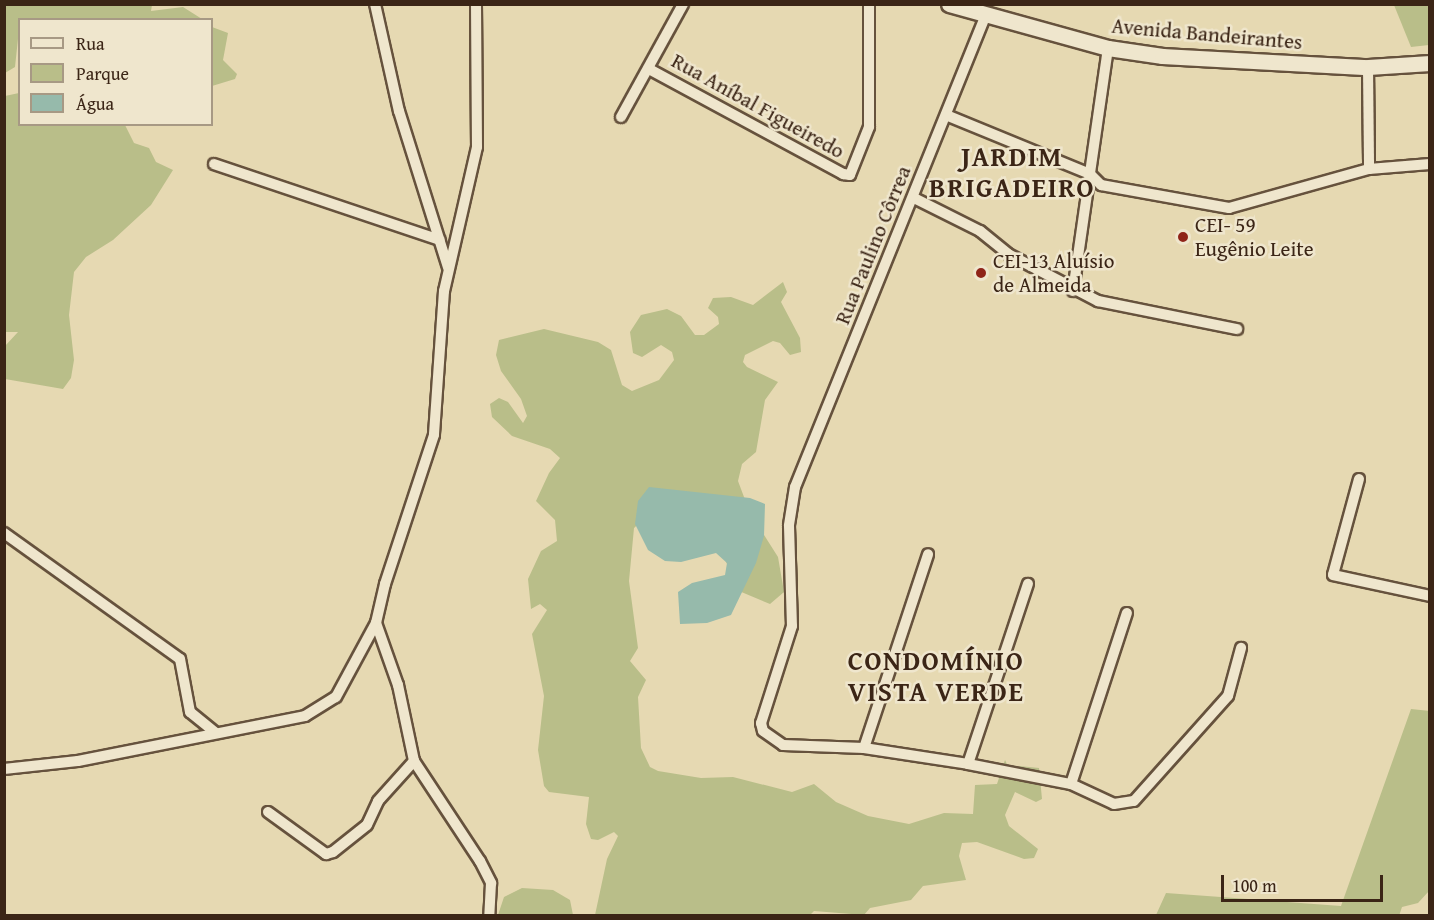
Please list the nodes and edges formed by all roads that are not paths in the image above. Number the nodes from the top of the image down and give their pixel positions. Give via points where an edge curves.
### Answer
1 (375, 4) edge
2 (476, 4) edge
3 (683, 4) edge
4 (869, 4) edge
5 (949, 4) edge
6 (985, 17) junction
7 (1108, 48) junction
8 (1430, 63) edge
9 (1368, 67) junction
10 (649, 69) junction
11 (946, 115) junction
12 (621, 117) dead end
13 (214, 164) dead end
14 (1430, 164) edge
15 (1369, 169) junction
16 (1090, 174) junction
17 (914, 198) junction
18 (440, 240) junction
19 (448, 267) junction
20 (1073, 291) junction
21 (1237, 329) dead end
22 (1359, 479) dead end
23 (4, 533) edge
24 (928, 554) dead end
25 (1028, 584) dead end
26 (1430, 596) edge
27 (1127, 613) dead end
28 (376, 623) junction
29 (1241, 648) dead end
30 (215, 732) junction
31 (864, 748) junction
32 (414, 761) junction
33 (968, 764) junction
34 (4, 769) edge
35 (1071, 784) junction
36 (268, 812) dead end
37 (489, 915) edge

1 - 18 street via 399,111
2 - 19 street via 477,147 471,189
3 - 10 street
4 - 10 street, Rua Aníbal Figueiredo via 869,127 850,175
5 - 6 main road, Avenida Bandeirantes
6 - 7 main road, Avenida Bandeirantes
6 - 11 street, Rua Paulino Côrrea
7 - 9 main road, Avenida Bandeirantes via 1238,62
7 - 16 street
8 - 9 main road, Avenida Bandeirantes
9 - 15 street
10 - 12 street
11 - 16 street
11 - 17 street, Rua Paulino Côrrea
13 - 18 street
14 - 15 street
15 - 16 street via 1229,208 1101,185
16 - 20 street
17 - 20 street via 980,231 1008,254
17 - 31 street, Rua Paulino Côrrea via 795,487 789,526 792,626 761,723 767,737 783,745
18 - 19 street
19 - 28 street via 434,435
20 - 21 street via 1098,301
22 - 26 street via 1333,575
23 - 30 street via 180,659 190,712
24 - 31 street
25 - 33 street
27 - 35 street
28 - 30 street via 342,688 323,708 283,722
28 - 32 street via 398,685
29 - 35 street, Rua Paulino Côrrea via 1228,696 1134,801 1114,804
30 - 34 street via 78,761
31 - 33 street, Rua Paulino Côrrea
32 - 36 street via 378,801 367,825 333,852 326,854
32 - 37 street via 487,876 492,908
33 - 35 street, Rua Paulino Côrrea

